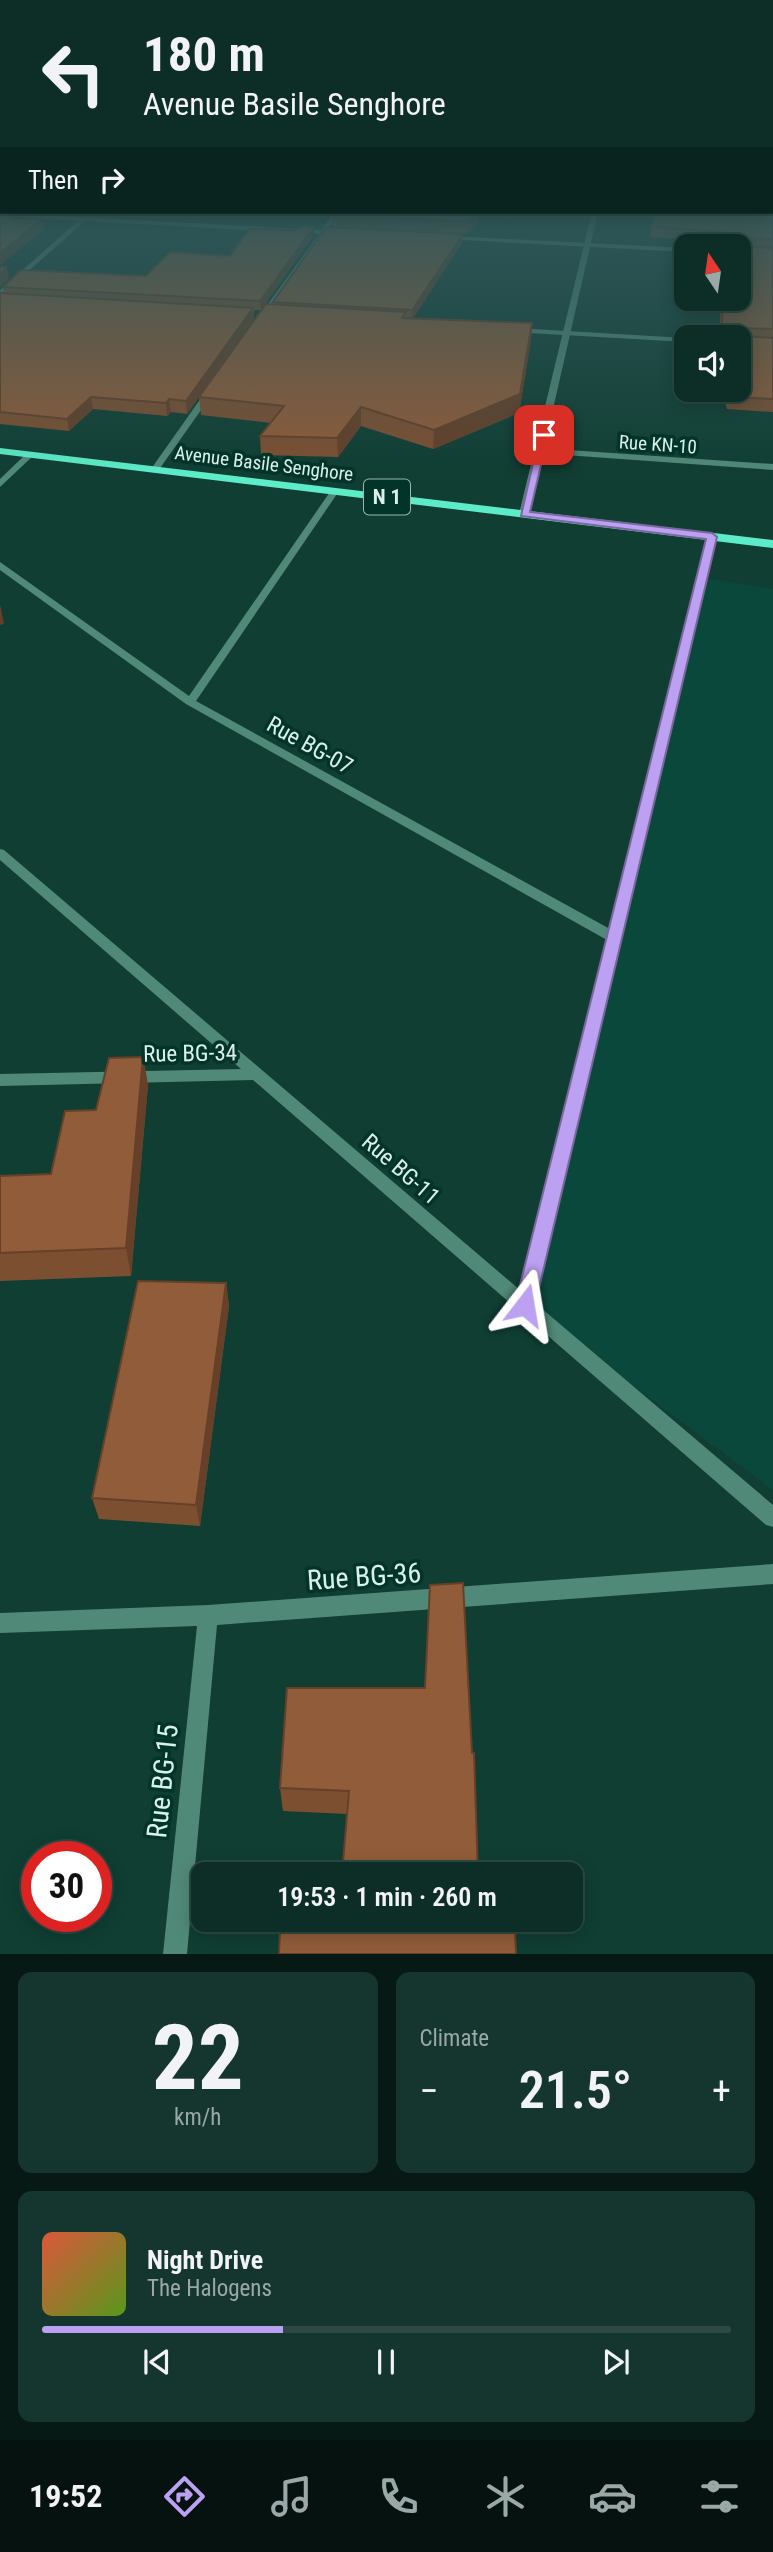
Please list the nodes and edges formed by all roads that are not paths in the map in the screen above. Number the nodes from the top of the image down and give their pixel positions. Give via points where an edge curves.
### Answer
1 (280, 292) edge
2 (576, 292) edge
3 (0, 300) edge
4 (14, 301) edge
5 (250, 314) edge
6 (264, 315) junction
7 (278, 316) edge
8 (256, 326) edge
9 (511, 329) edge
10 (566, 333) junction
11 (674, 339) edge
12 (217, 381) edge
13 (0, 450) edge
14 (540, 451) junction
15 (31, 454) junction
16 (773, 467) edge
17 (155, 469) junction
18 (0, 484) edge
19 (335, 491) junction
20 (524, 514) junction
21 (712, 537) junction
22 (773, 544) edge
23 (0, 565) edge
24 (190, 702) junction
25 (0, 853) edge
26 (615, 938) junction
27 (255, 1074) junction
28 (0, 1080) edge
29 (525, 1305) junction
30 (773, 1518) edge
31 (773, 1574) edge
32 (208, 1615) junction
33 (0, 1623) edge
34 (175, 1954) edge

1 - 6 street
2 - 10 street
3 - 4 street
5 - 6 street
6 - 7 street
6 - 8 street
9 - 10 street
10 - 11 street
10 - 14 street
12 - 17 street
13 - 15 highway, Avenue Basile Senghore / N 1
14 - 16 street, Rue KN-10
14 - 20 street
15 - 17 highway, Avenue Basile Senghore / N 1
15 - 18 street
17 - 19 highway, Avenue Basile Senghore / N 1
19 - 20 highway, Avenue Basile Senghore / N 1
19 - 24 street
20 - 21 highway, Avenue Basile Senghore / N 1
21 - 22 highway, Avenue Basile Senghore / N 1
21 - 26 street
23 - 24 street, Rue BG-07
24 - 26 street, Rue BG-07
25 - 27 street, Rue BG-11
26 - 29 street
27 - 28 street, Rue BG-34
27 - 29 street, Rue BG-11
29 - 30 street, Rue BG-11
31 - 32 street, Rue BG-36
32 - 33 street, Rue BG-36
32 - 34 street, Rue BG-15

